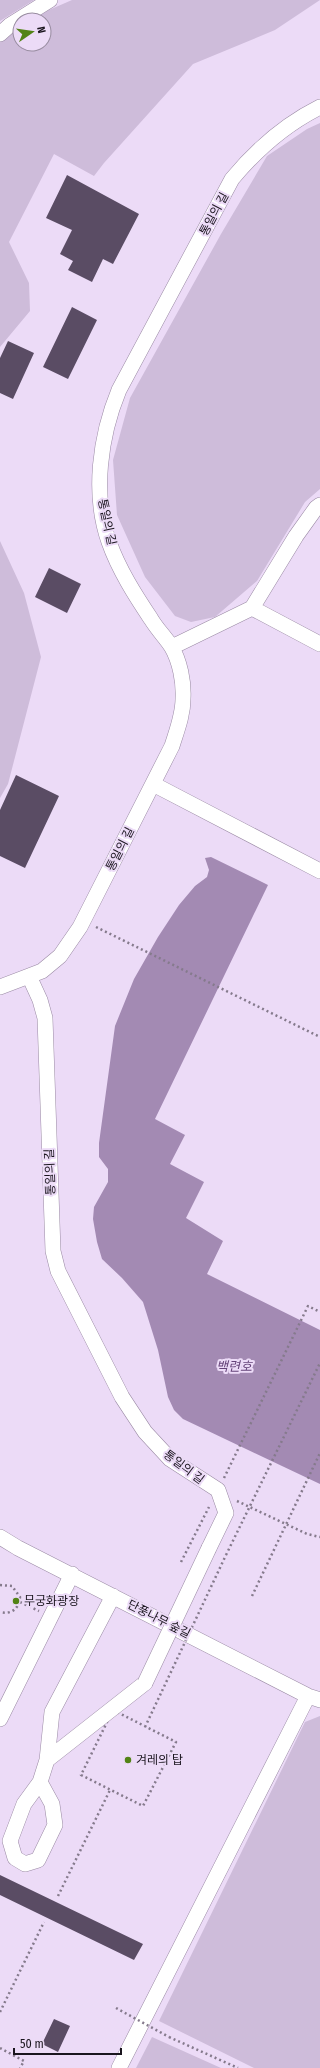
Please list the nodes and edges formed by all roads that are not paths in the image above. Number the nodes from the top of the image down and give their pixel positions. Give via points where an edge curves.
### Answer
1 (50, 0) edge
2 (0, 34) edge
3 (320, 107) edge
4 (320, 505) edge
5 (252, 608) junction
6 (320, 644) edge
7 (172, 647) junction
8 (153, 784) junction
9 (320, 871) edge
10 (29, 976) junction
11 (0, 987) edge
12 (0, 1537) edge
13 (72, 1574) junction
14 (113, 1596) junction
15 (314, 1698) edge
16 (0, 1719) edge
17 (47, 1760) junction
18 (40, 1782) junction
19 (119, 2068) edge

1 - 2 lane
3 - 7 lane, 통일의 길 via 277,133 232,179 119,390 106,426 101,494 109,541 130,586
4 - 5 lane via 296,536
5 - 6 lane
5 - 7 lane
7 - 8 lane, 통일의 길 via 182,680 181,719 172,746
8 - 9 lane
8 - 10 lane, 통일의 길 via 83,921 60,956 42,971
10 - 11 lane
10 - 17 lane, 통일의 길, bridge via 45,1018 53,1251 58,1271 122,1397 144,1432 170,1459 218,1490 226,1513 145,1683
12 - 13 lane, 단풍나무 숲길
13 - 14 lane, 단풍나무 숲길
13 - 16 lane
14 - 15 lane, 단풍나무 숲길
14 - 17 lane via 52,1712
15 - 19 lane
17 - 18 lane
18 - 18 lane via 24,1804 10,1841 15,1858 25,1864 38,1860 55,1825 52,1804

